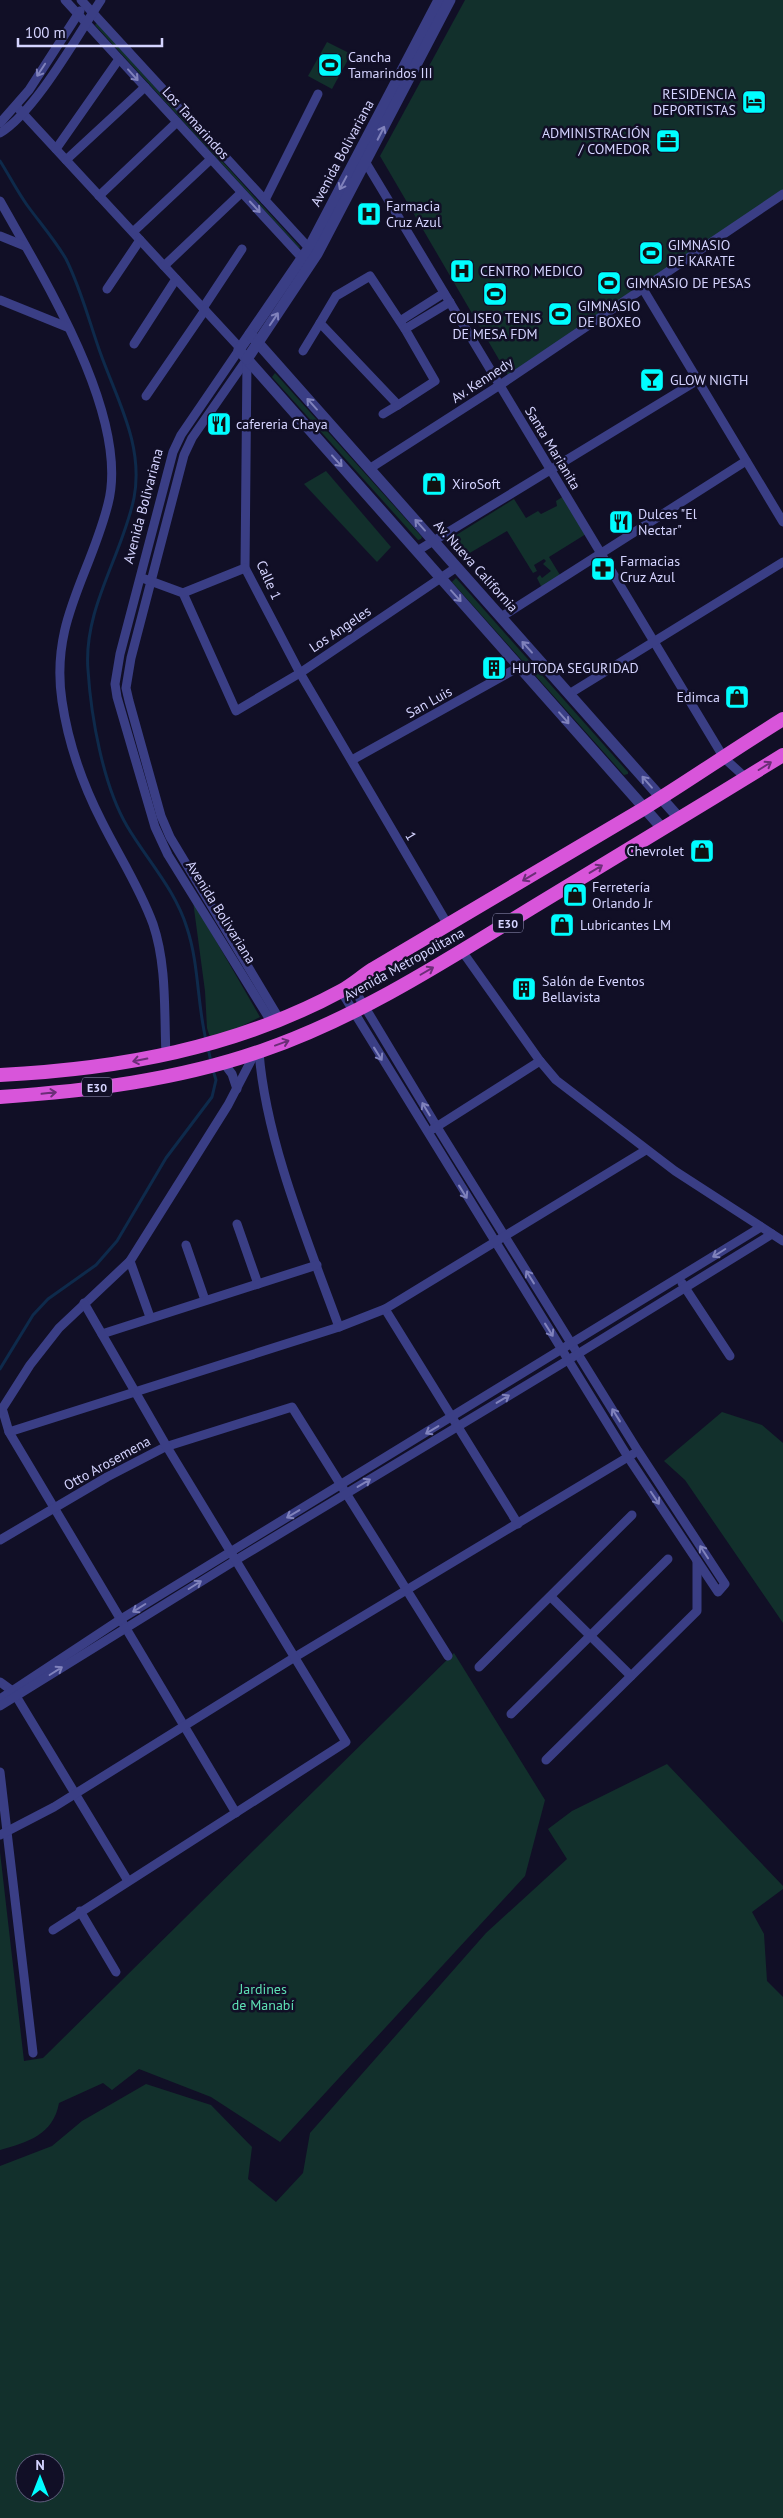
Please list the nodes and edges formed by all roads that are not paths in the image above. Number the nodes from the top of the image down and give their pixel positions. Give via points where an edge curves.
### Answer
1 (65, 0) edge
2 (100, 0) edge
3 (439, 0) edge
4 (450, 0) edge
5 (84, 1) edge
6 (92, 13) junction
7 (78, 14) junction
8 (86, 22) junction
9 (119, 59) junction
10 (145, 87) junction
11 (318, 94) dead end
12 (16, 106) junction
13 (23, 114) junction
14 (177, 122) junction
15 (5, 124) edge
16 (0, 133) edge
17 (56, 149) junction
18 (360, 152) junction
19 (211, 159) junction
20 (66, 160) junction
21 (366, 162) junction
22 (242, 193) junction
23 (783, 194) edge
24 (99, 196) junction
25 (265, 200) junction
26 (0, 201) edge
27 (132, 232) junction
28 (0, 236) edge
29 (140, 240) junction
30 (25, 246) junction
31 (242, 249) dead end
32 (309, 256) junction
33 (164, 266) junction
34 (176, 279) junction
35 (643, 289) junction
36 (107, 290) dead end
37 (444, 293) junction
38 (0, 300) edge
39 (450, 302) junction
40 (204, 309) junction
41 (320, 323) junction
42 (403, 325) junction
43 (67, 327) junction
44 (254, 338) junction
45 (134, 344) dead end
46 (302, 351) dead end
47 (242, 353) junction
48 (698, 380) junction
49 (500, 385) junction
50 (146, 396) dead end
51 (398, 405) junction
52 (383, 414) dead end
53 (746, 461) junction
54 (369, 469) junction
55 (550, 469) junction
56 (783, 522) edge
57 (434, 541) junction
58 (417, 551) junction
59 (602, 555) junction
60 (783, 562) edge
61 (456, 567) junction
62 (245, 568) junction
63 (140, 576) junction
64 (440, 578) junction
65 (150, 581) junction
66 (183, 593) junction
67 (501, 617) junction
68 (654, 642) junction
69 (519, 667) junction
70 (300, 673) junction
71 (569, 694) junction
72 (783, 719) edge
73 (783, 755) edge
74 (724, 758) junction
75 (352, 760) junction
76 (746, 778) junction
77 (661, 798) junction
78 (644, 808) junction
79 (679, 818) junction
80 (662, 828) junction
81 (448, 925) junction
82 (462, 951) junction
83 (346, 988) junction
84 (358, 1010) junction
85 (276, 1022) junction
86 (257, 1052) junction
87 (166, 1055) junction
88 (540, 1061) junction
89 (221, 1063) junction
90 (0, 1075) edge
91 (237, 1089) junction
92 (0, 1097) edge
93 (437, 1127) junction
94 (427, 1133) junction
95 (646, 1150) junction
96 (237, 1224) dead end
97 (761, 1227) junction
98 (772, 1234) junction
99 (506, 1237) junction
100 (783, 1241) edge
101 (494, 1243) junction
102 (186, 1245) dead end
103 (130, 1261) junction
104 (317, 1265) junction
105 (679, 1278) junction
106 (258, 1284) junction
107 (685, 1287) junction
108 (206, 1300) junction
109 (84, 1304) junction
110 (385, 1309) junction
111 (150, 1318) junction
112 (339, 1328) junction
113 (102, 1334) junction
114 (572, 1345) junction
115 (563, 1351) junction
116 (578, 1354) junction
117 (730, 1356) dead end
118 (568, 1360) junction
119 (135, 1391) junction
120 (1, 1410) edge
121 (451, 1418) junction
122 (456, 1427) junction
123 (9, 1432) junction
124 (167, 1447) junction
125 (638, 1451) junction
126 (628, 1457) junction
127 (341, 1485) junction
128 (346, 1494) junction
129 (54, 1508) junction
130 (632, 1515) dead end
131 (518, 1524) junction
132 (0, 1540) edge
133 (230, 1552) junction
134 (668, 1559) dead end
135 (236, 1560) junction
136 (697, 1562) junction
137 (406, 1590) junction
138 (551, 1597) junction
139 (123, 1624) junction
140 (590, 1636) junction
141 (448, 1656) dead end
142 (294, 1657) junction
143 (479, 1667) dead end
144 (631, 1676) junction
145 (0, 1682) edge
146 (14, 1693) junction
147 (0, 1699) edge
148 (0, 1706) edge
149 (511, 1714) dead end
150 (185, 1726) junction
151 (546, 1760) dead end
152 (0, 1772) edge
153 (75, 1794) junction
154 (236, 1813) junction
155 (4, 1834) edge
156 (128, 1881) junction
157 (80, 1911) junction
158 (53, 1930) dead end
159 (116, 1972) dead end
160 (33, 2053) dead end

1 - 7 street, Los Tamarindos
2 - 6 street
3 - 18 street, Avenida Bolivariana
21 -> 4 street, Avenida Bolivariana
5 - 6 street, Los Tamarindos
5 - 7 street
6 - 8 street
6 - 25 street, Los Tamarindos
7 - 8 street, Los Tamarindos
7 -> 12 street
8 - 9 street, Los Tamarindos
8 - 13 street
9 -> 10 street, Los Tamarindos
9 - 17 street
10 - 14 street, Los Tamarindos
10 - 20 street
11 - 25 street
12 - 13 street
12 - 15 street
13 - 15 street
13 - 17 street
14 - 19 street, Los Tamarindos
14 - 24 street
15 - 16 street
17 - 20 street
18 - 21 street, Santa Marianita
18 -> 32 street, Avenida Bolivariana
19 - 22 street, Los Tamarindos
19 - 27 street
20 - 24 street
21 - 32 street, Avenida Bolivariana
21 - 37 street, Santa Marianita
22 -> 32 street, Los Tamarindos
22 - 33 street
23 - 35 street, Av. Kennedy
24 - 27 street
25 - 32 street, Los Tamarindos
26 - 30 street
27 - 29 street
28 - 30 street
29 - 33 street
29 - 36 street
30 - 43 street
31 - 40 street
32 - 44 street, Avenida Bolivariana
33 - 34 street
34 - 40 street
34 - 45 street
35 - 48 street
35 - 49 street, Av. Kennedy
37 - 39 street, Santa Marianita
37 - 42 street
38 - 43 street
39 - 42 street
39 - 49 street, Santa Marianita
40 - 47 street
40 - 50 street
41 - 42 street via 336,296 370,276
41 - 46 street
41 - 51 street
42 - 51 street via 435,381
43 - 87 street via 99,407 110,448 112,474 104,519 64,630 60,664 62,702 73,747 92,799 154,926 162,966
44 - 47 street, Avenida Bolivariana
54 -> 44 street, Av. Nueva California
47 -> 58 street
47 - 62 street, Calle 1
47 - 63 street, Avenida Bolivariana via 176,444
47 - 65 street, Avenida Bolivariana via 187,447
48 - 53 street
48 - 55 street
49 - 54 street, Av. Kennedy
49 - 55 street, Santa Marianita
51 - 52 street
53 - 56 street
53 - 59 street
57 -> 54 street, Av. Nueva California
55 - 57 street
55 - 59 street, Santa Marianita
57 - 58 street
57 - 61 street, Av. Nueva California
58 - 64 street
59 - 67 street
59 - 68 street, Santa Marianita
60 - 68 street
61 - 64 street, Los Angeles
61 - 67 street, Av. Nueva California
62 - 66 street
62 - 70 street, Calle 1
63 - 65 street
63 - 85 street, Avenida Bolivariana via 115,684 147,803 168,855
64 -> 69 street
64 - 70 street, Los Angeles
65 - 66 street
65 - 85 street, Avenida Bolivariana via 126,688 161,816 178,853
66 - 70 street, Los Angeles via 236,710
71 -> 67 street, Av. Nueva California
68 - 71 street
68 - 74 street, Santa Marianita
69 - 75 street, San Luis
69 -> 78 street
70 - 75 street, Calle 1
77 -> 71 street, Av. Nueva California
72 - 74 highway, E30
76 -> 73 highway, Avenida Metropolitana / E30
74 - 76 street, Santa Marianita
74 - 77 highway, E30
75 - 81 street, 1
76 - 79 highway, Avenida Metropolitana / E30
77 - 78 highway, E30
77 - 79 street, Av. Nueva California
78 - 80 street
78 -> 81 highway, E30
79 - 80 highway, Avenida Metropolitana / E30
82 -> 80 highway, Avenida Metropolitana / E30
81 - 83 highway, E30
84 -> 82 highway, Avenida Metropolitana / E30
82 - 88 street
83 - 84 street
83 - 85 highway, E30
86 -> 84 highway, Avenida Metropolitana / E30
93 -> 84 street
84 -> 94 street
85 - 87 highway, E30
86 - 89 highway, Avenida Metropolitana / E30
86 - 91 street
86 - 104 street via 273,1134
87 -> 90 highway, E30 via 125,1063
88 - 93 street
88 - 95 street via 570,1092
89 - 91 street via 232,1074
92 -> 89 highway, Avenida Metropolitana / E30 via 129,1082
91 - 103 street
93 - 94 street
93 - 99 street
94 -> 101 street
95 - 97 street
95 - 99 street
96 - 106 street
97 - 98 street
97 -> 105 street
98 - 100 street
98 - 107 street
99 - 101 street
114 -> 99 street
101 - 110 street
101 -> 115 street
102 - 108 street
103 - 109 street
103 - 111 street
104 - 106 street
104 - 112 street
105 - 107 street
105 - 114 street
106 - 108 street
107 - 116 street
107 - 117 street
108 - 111 street
109 - 113 street
109 - 120 street via 43,1347
110 - 112 street
110 - 121 street
111 - 113 street
112 - 119 street
113 - 119 street
114 - 115 street
114 - 116 street
115 - 118 street
115 - 121 street
116 - 118 street
125 -> 116 street
122 -> 118 street
118 - 126 street
119 - 123 street
119 - 124 street
120 - 123 street
121 - 122 street
121 -> 127 street
128 -> 122 street
122 - 131 street
123 - 129 street
124 - 127 street, Otto Arosemena via 292,1407
124 - 129 street, Otto Arosemena via 142,1457
124 - 133 street
125 - 126 street
136 -> 125 street via 718,1592 725,1584
126 - 131 street
126 -> 136 street
127 - 128 street
127 -> 133 street
128 - 135 street
128 - 137 street
129 - 132 street, Otto Arosemena
129 - 139 street
130 - 138 street
131 - 137 street
133 - 135 street
133 -> 139 street
134 - 140 street
139 -> 135 street
135 - 142 street
136 - 144 street via 697,1611
137 - 141 street
137 - 142 street
138 - 140 street
138 - 143 street
139 - 146 street
139 - 150 street
140 - 144 street
140 - 149 street
142 - 150 street
142 - 154 street via 346,1742
144 - 151 street
145 - 146 street
146 - 147 street
146 - 148 street
146 - 153 street
150 - 153 street
150 - 154 street
152 - 155 street
153 - 155 street
153 - 156 street
154 - 156 street
155 - 160 street
156 - 157 street
157 - 158 street
157 - 159 street

